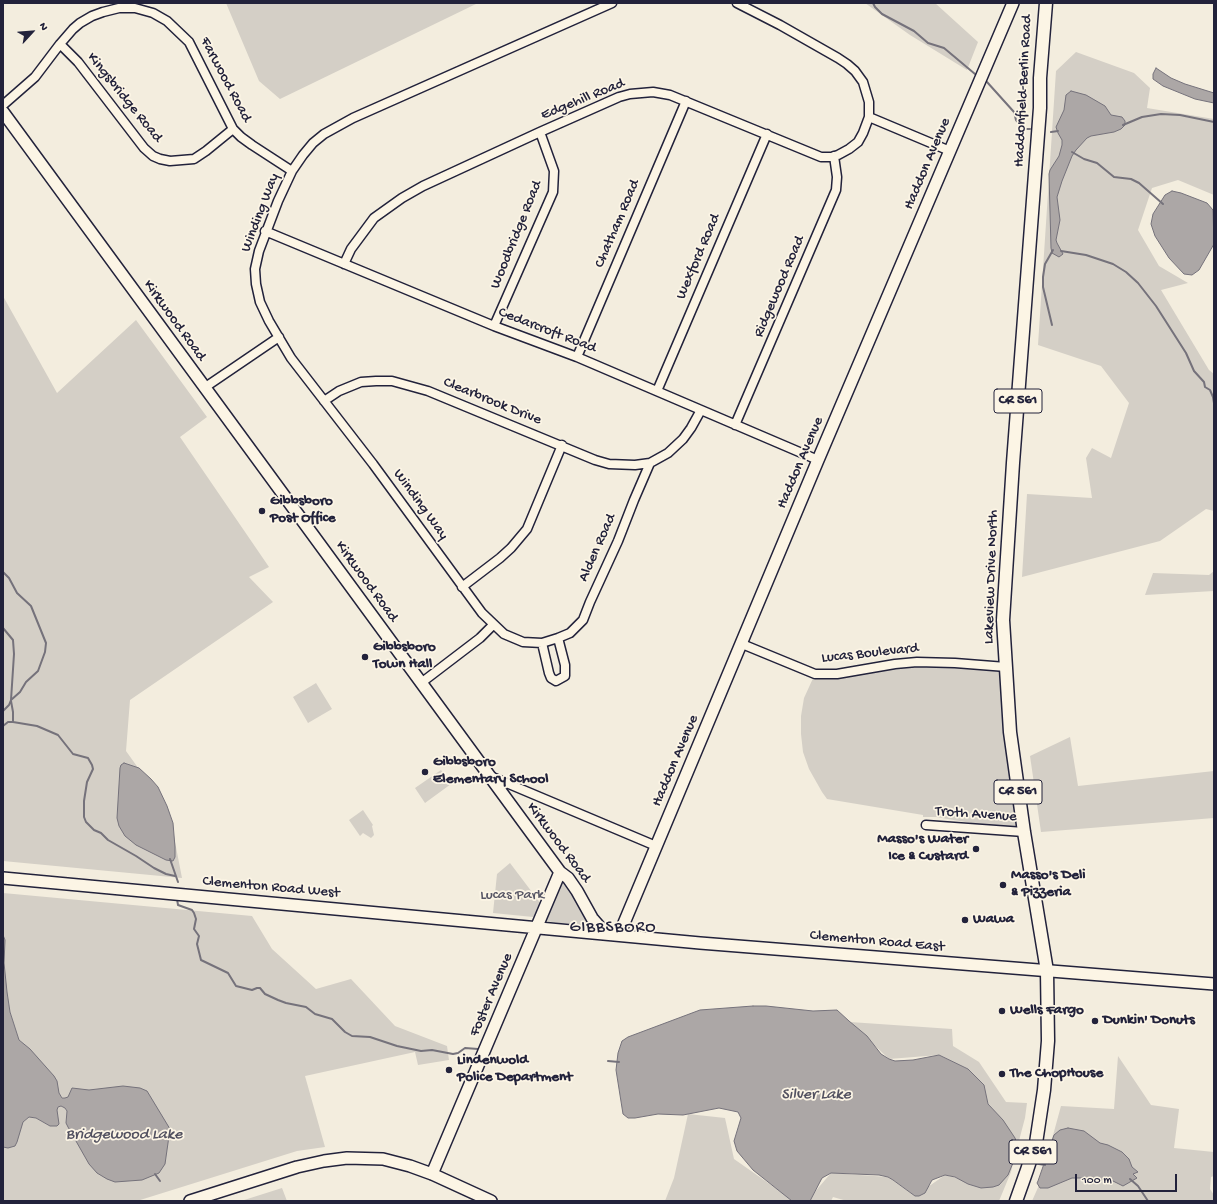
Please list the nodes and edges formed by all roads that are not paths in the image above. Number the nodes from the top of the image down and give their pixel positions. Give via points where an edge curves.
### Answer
1 (612, 3) edge
2 (738, 3) edge
3 (1013, 3) edge
4 (1046, 3) edge
5 (136, 5) edge
6 (60, 44) junction
7 (686, 101) junction
8 (3, 105) edge
9 (3, 112) edge
10 (869, 117) junction
11 (233, 129) junction
12 (540, 132) junction
13 (766, 134) junction
14 (950, 151) junction
15 (834, 156) junction
16 (292, 171) junction
17 (1035, 181) joint
18 (265, 231) junction
19 (344, 264) junction
20 (494, 326) junction
21 (279, 337) junction
22 (577, 357) junction
23 (204, 388) junction
24 (657, 391) junction
25 (324, 401) junction
26 (701, 410) junction
27 (735, 425) junction
28 (562, 445) junction
29 (818, 460) junction
30 (650, 463) junction
31 (462, 587) junction
32 (493, 625) junction
33 (558, 638) junction
34 (542, 643) junction
35 (742, 644) junction
36 (1006, 667) junction
37 (421, 683) junction
38 (490, 776) junction
39 (926, 825) dead end
40 (1024, 832) junction
41 (656, 846) junction
42 (560, 872) junction
43 (3, 878) edge
44 (537, 927) junction
45 (606, 934) junction
46 (619, 935) junction
47 (1047, 971) junction
48 (1214, 984) edge
49 (432, 1174) junction
50 (190, 1201) edge
51 (491, 1201) edge
52 (1016, 1201) edge

1 - 16 street, Winding Way via 336,126 313,143
2 - 10 street via 847,64 863,82 869,102
3 - 14 street, Haddon Avenue
4 - 17 main road, Haddonfield-Berlin Road / CR 561
5 - 6 street, Farwood Road via 92,16 73,29
5 - 11 street, Farwood Road via 167,21 189,42
6 - 8 street, Farwood Road via 35,77
6 - 11 street, Kingsbridge Road via 78,62 144,148 160,160 194,159
7 - 12 street, Edgehill Road via 653,92 630,94
7 - 13 street, Edgehill Road
7 - 22 street, Chatham Road
9 - 23 street, Kirkwood Road
10 - 14 street
10 - 15 street via 858,142
11 - 16 street, Farwood Road via 252,145
12 - 19 street, Edgehill Road via 423,186 393,204 374,218 351,249
12 - 20 street, Woodbridge Road via 554,171 553,192
13 - 15 street, Edgehill Road via 821,156
13 - 24 street, Wexford Road
14 - 29 street, Haddon Avenue
15 - 27 street, Ridgewood Road via 836,190
16 - 18 street, Winding Way
17 - 36 main road, Lakeview Drive North / CR 561 via 1003,620
18 - 19 street, Cedarcroft Road
18 - 21 street, Winding Way via 255,268 256,284 260,302
19 - 20 street, Cedarcroft Road
20 - 22 street, Cedarcroft Road
21 - 23 street
21 - 25 street, Winding Way
22 - 24 street, Cedarcroft Road
23 - 37 street, Kirkwood Road
24 - 26 street, Cedarcroft Road
25 - 28 street, Clearbrook Drive via 339,391 361,382 392,381 428,391
25 - 31 street, Winding Way
26 - 27 street, Cedarcroft Road
26 - 30 street via 683,439 668,453
27 - 29 street, Cedarcroft Road
28 - 30 street, Clearbrook Drive via 609,464
28 - 31 street via 527,528 500,558
29 - 35 street, Haddon Avenue
30 - 33 street, Alden Road via 583,620 570,633
31 - 32 street, Winding Way
32 - 34 street, Alden Road via 513,639
32 - 37 street
33 - 34 street, Alden Road
33 - 34 street via 565,676 556,680 549,673
35 - 36 street, Lucas Boulevard via 815,674 837,674 917,662
35 - 41 street, Haddon Avenue
36 - 40 main road, Lakeview Drive North / CR 561 via 1010,732
37 - 38 street, Kirkwood Road
38 - 41 street
38 - 42 street, Kirkwood Road
39 - 40 street, Troth Avenue
40 - 47 main road, Lakeview Drive North / CR 561
41 - 46 street, Haddon Avenue
42 - 44 street, Foster Avenue
42 - 45 street, Kirkwood Road via 568,878 592,918
43 - 44 street, Clementon Road West
44 - 45 street, Clementon Road East
44 - 49 street, Foster Avenue
45 - 46 street, Clementon Road East
46 - 47 street, Clementon Road East
47 - 48 street, Clementon Road East
47 - 52 main road, CR 561 via 1048,1041 1042,1108 1036,1143
49 - 50 street via 383,1159 347,1158 297,1167
49 - 51 street

